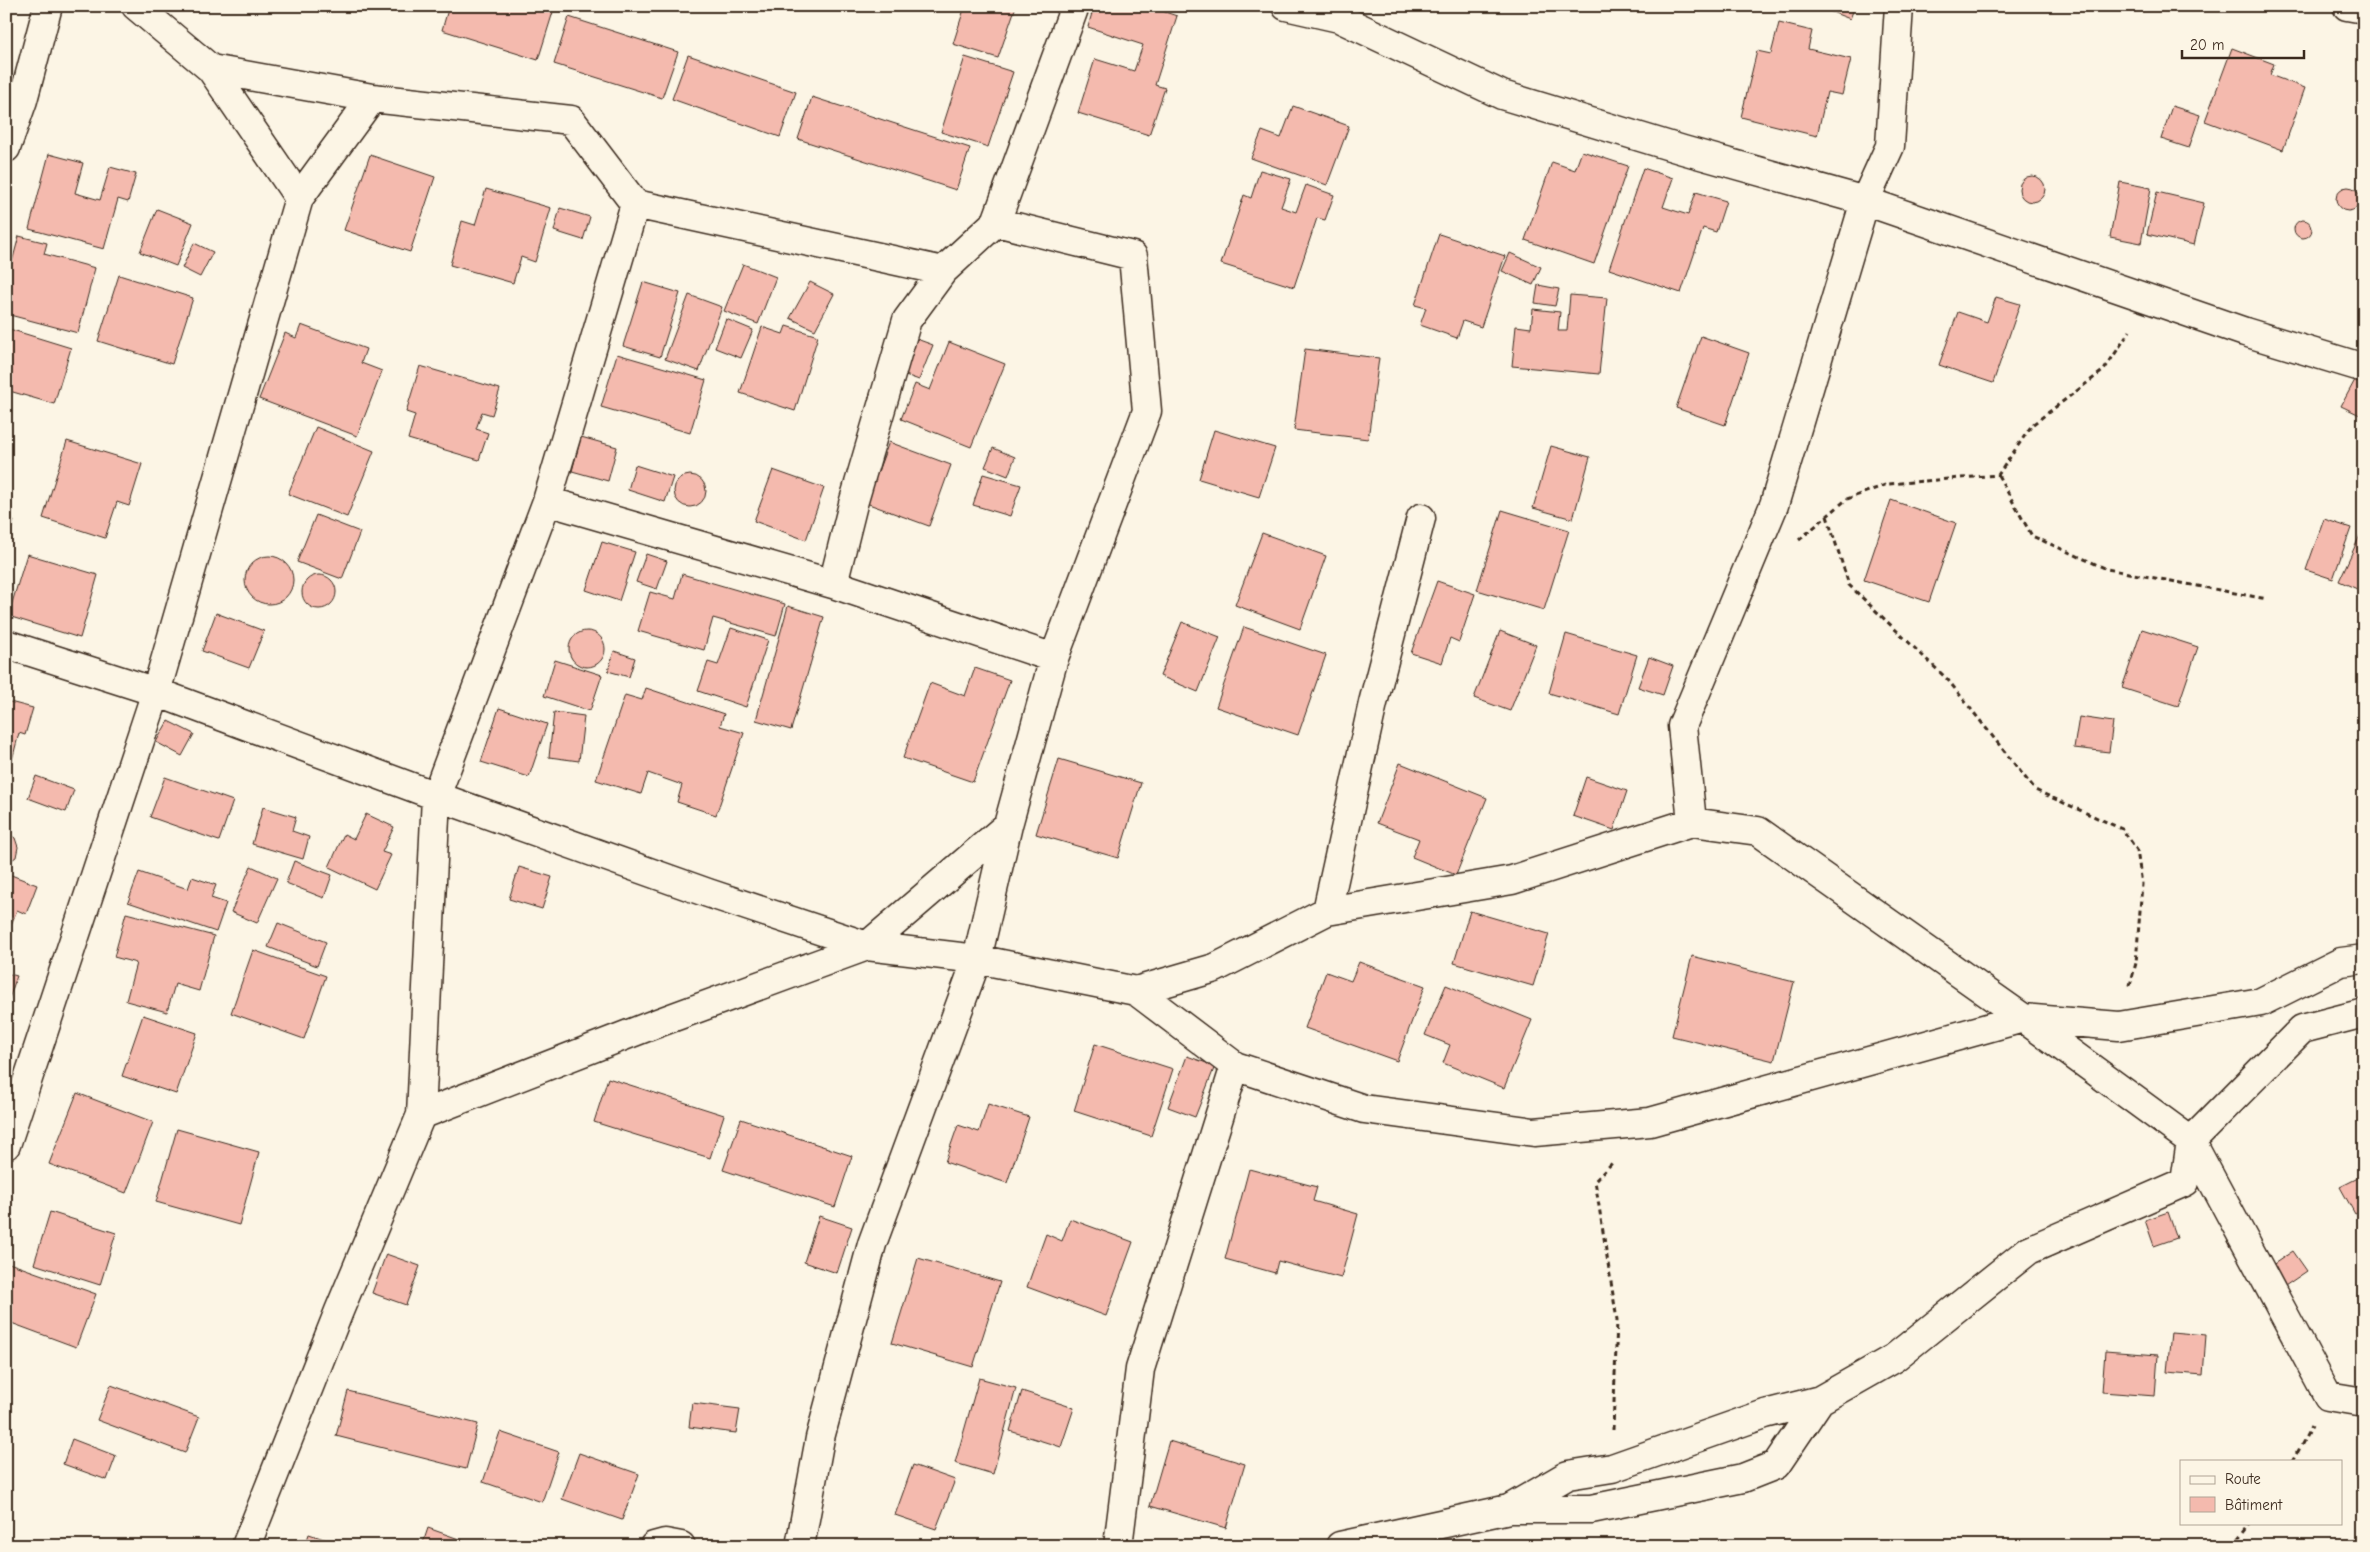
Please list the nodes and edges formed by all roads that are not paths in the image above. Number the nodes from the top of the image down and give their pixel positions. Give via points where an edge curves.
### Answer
1 (48, 6) edge
2 (136, 6) edge
3 (1075, 6) edge
4 (1286, 6) edge
5 (1899, 6) edge
6 (2347, 6) edge
7 (2364, 9) edge
8 (210, 69) junction
9 (372, 98) junction
10 (6, 148) edge
11 (299, 198) junction
12 (1865, 200) junction
13 (636, 204) junction
14 (996, 222) junction
15 (943, 271) junction
16 (2364, 368) edge
17 (547, 501) junction
18 (1421, 518) dead end
19 (833, 584) junction
20 (6, 644) edge
21 (1054, 658) junction
22 (156, 692) junction
23 (436, 796) junction
24 (1692, 822) junction
25 (1008, 825) junction
26 (1327, 912) junction
27 (867, 946) junction
28 (977, 959) junction
29 (2364, 959) edge
30 (1136, 992) junction
31 (2364, 1013) edge
32 (2023, 1018) junction
33 (1236, 1066) junction
34 (421, 1115) junction
35 (2191, 1141) junction
36 (6, 1145) edge
37 (1820, 1400) junction
38 (2364, 1402) edge
39 (1509, 1509) junction
40 (246, 1546) edge
41 (654, 1546) edge
42 (681, 1546) edge
43 (800, 1546) edge
44 (1118, 1546) edge
45 (1340, 1546) edge

1 - 10 street via 23,100
2 - 8 street
3 - 14 street
4 - 12 street via 1339,18 1502,95 1683,150
5 - 12 street via 1890,146
6 - 7 street
8 - 9 street
8 - 11 street
9 - 11 street
9 - 13 street via 570,120
11 - 22 street
12 - 16 street via 2245,332
12 - 24 street via 1774,504 1682,726
13 - 15 street
13 - 17 street
14 - 15 street
14 - 21 street via 1133,256 1147,411
15 - 19 street via 907,320
17 - 19 street
17 - 23 street
18 - 26 street via 1373,703
19 - 21 street
20 - 22 street
21 - 25 street
22 - 23 street
22 - 36 street
23 - 27 street via 708,894
23 - 34 street
24 - 26 street via 1512,880
24 - 32 street via 1758,831
25 - 27 street
25 - 28 street
26 - 30 street via 1215,968
27 - 28 street
27 - 34 street
28 - 30 street
28 - 43 street via 872,1244 820,1438
29 - 32 street via 2341,962 2262,1002 2119,1026
30 - 33 street
31 - 35 street via 2302,1029
32 - 33 street via 1650,1122 1534,1132 1364,1109
32 - 35 street
33 - 44 street via 1140,1369
34 - 40 street
35 - 37 street via 2185,1182 2029,1250 1894,1358
35 - 38 street via 2328,1396
37 - 39 street via 1765,1414 1612,1468 1568,1475
37 - 39 street via 1776,1465 1743,1478 1591,1509
39 - 45 street
41 - 42 street via 665,1543

